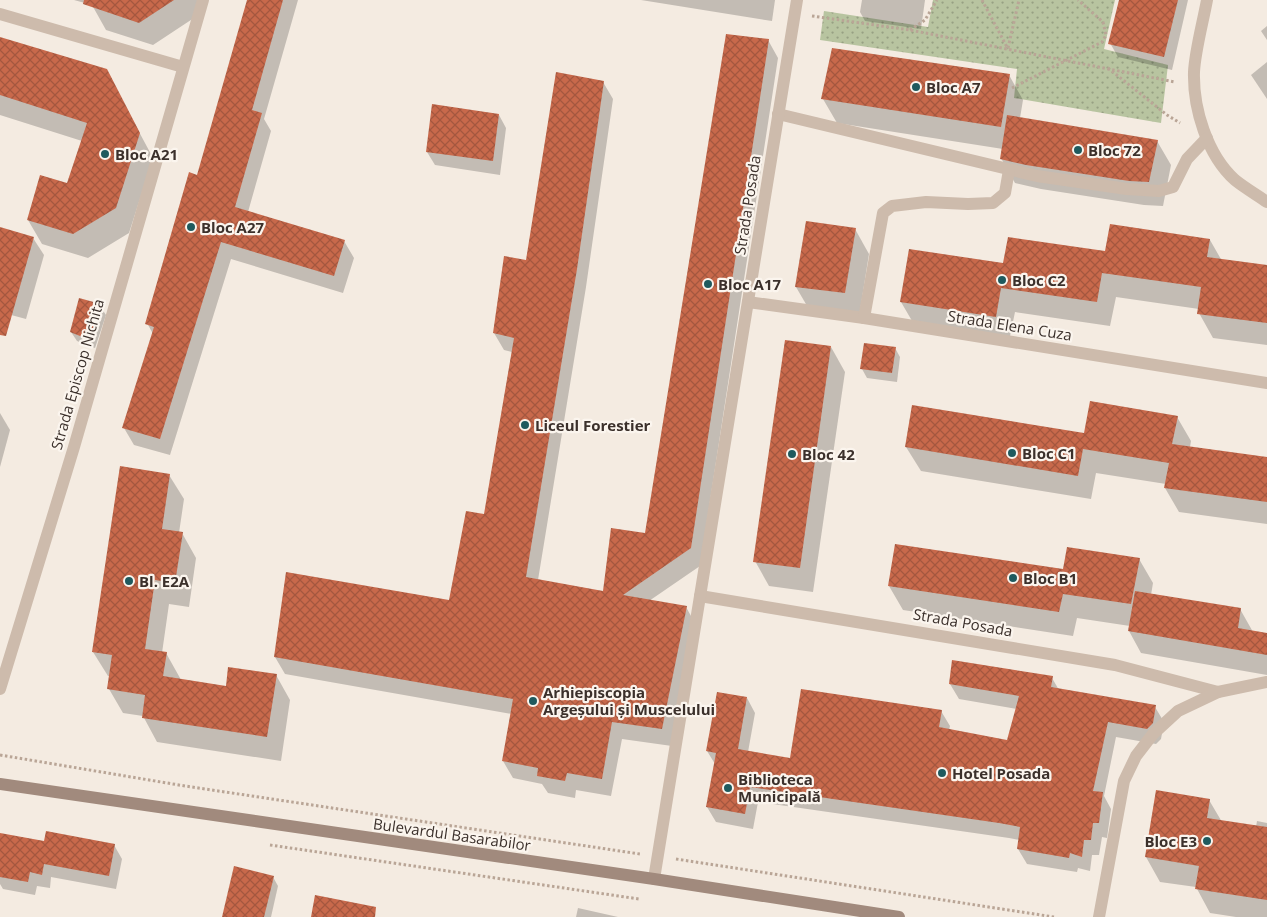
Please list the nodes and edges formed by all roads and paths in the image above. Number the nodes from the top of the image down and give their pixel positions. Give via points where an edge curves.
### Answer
1 (203, 0) edge
2 (797, 0) edge
3 (936, 0) edge
4 (982, 0) edge
5 (1020, 0) edge
6 (1072, 0) edge
7 (1079, 0) edge
8 (1207, 0) edge
9 (795, 13) junction
10 (0, 14) edge
11 (910, 30) junction
12 (1008, 49) junction
13 (1068, 60) junction
14 (183, 67) junction
15 (1107, 67) junction
16 (1195, 86) junction
17 (1012, 88) dead end
18 (778, 114) junction
19 (1207, 138) junction
20 (1009, 170) junction
21 (1267, 202) edge
22 (748, 302) junction
23 (864, 318) junction
24 (1267, 383) edge
25 (700, 596) junction
26 (1267, 682) edge
27 (0, 689) edge
28 (1218, 692) junction
29 (0, 756) edge
30 (0, 784) edge
31 (658, 856) junction
32 (654, 879) junction
33 (898, 917) edge
34 (1054, 917) edge
35 (1099, 917) edge

1 - 14 street, Strada Episcop Nichita
2 - 9 street, Strada Posada
3 - 11 path via 925,20
4 - 12 path
5 - 12 path
6 - 7 path
7 - 13 path via 1103,22 1106,35 1102,42
8 - 16 street via 1194,72
9 - 11 path
9 - 18 street, Strada Posada
10 - 14 street
11 - 12 path
12 - 13 path
13 - 15 path
13 - 17 path
14 - 27 street, Strada Episcop Nichita
15 - 16 path
15 - 19 path via 1167,115
16 - 19 street via 1197,108
18 - 20 street
18 - 22 street, Strada Posada
19 - 20 street via 1187,159 1173,187 1159,191 1105,187
19 - 21 street via 1218,161 1235,180
20 - 23 street via 1005,193 993,203 926,202 892,206 883,212
22 - 23 street, Strada Elena Cuza
22 - 25 street, Strada Posada
23 - 24 street, Strada Elena Cuza
25 - 28 street, Strada Posada via 1114,664
25 - 31 street, Strada Posada
26 - 28 street
28 - 35 street via 1178,711 1153,734 1136,756 1124,781
29 - 31 path
30 - 32 main road, Bulevardul Basarabilor
31 - 32 street, Strada Posada
31 - 34 path
32 - 33 main road, Bulevardul Basarabilor

